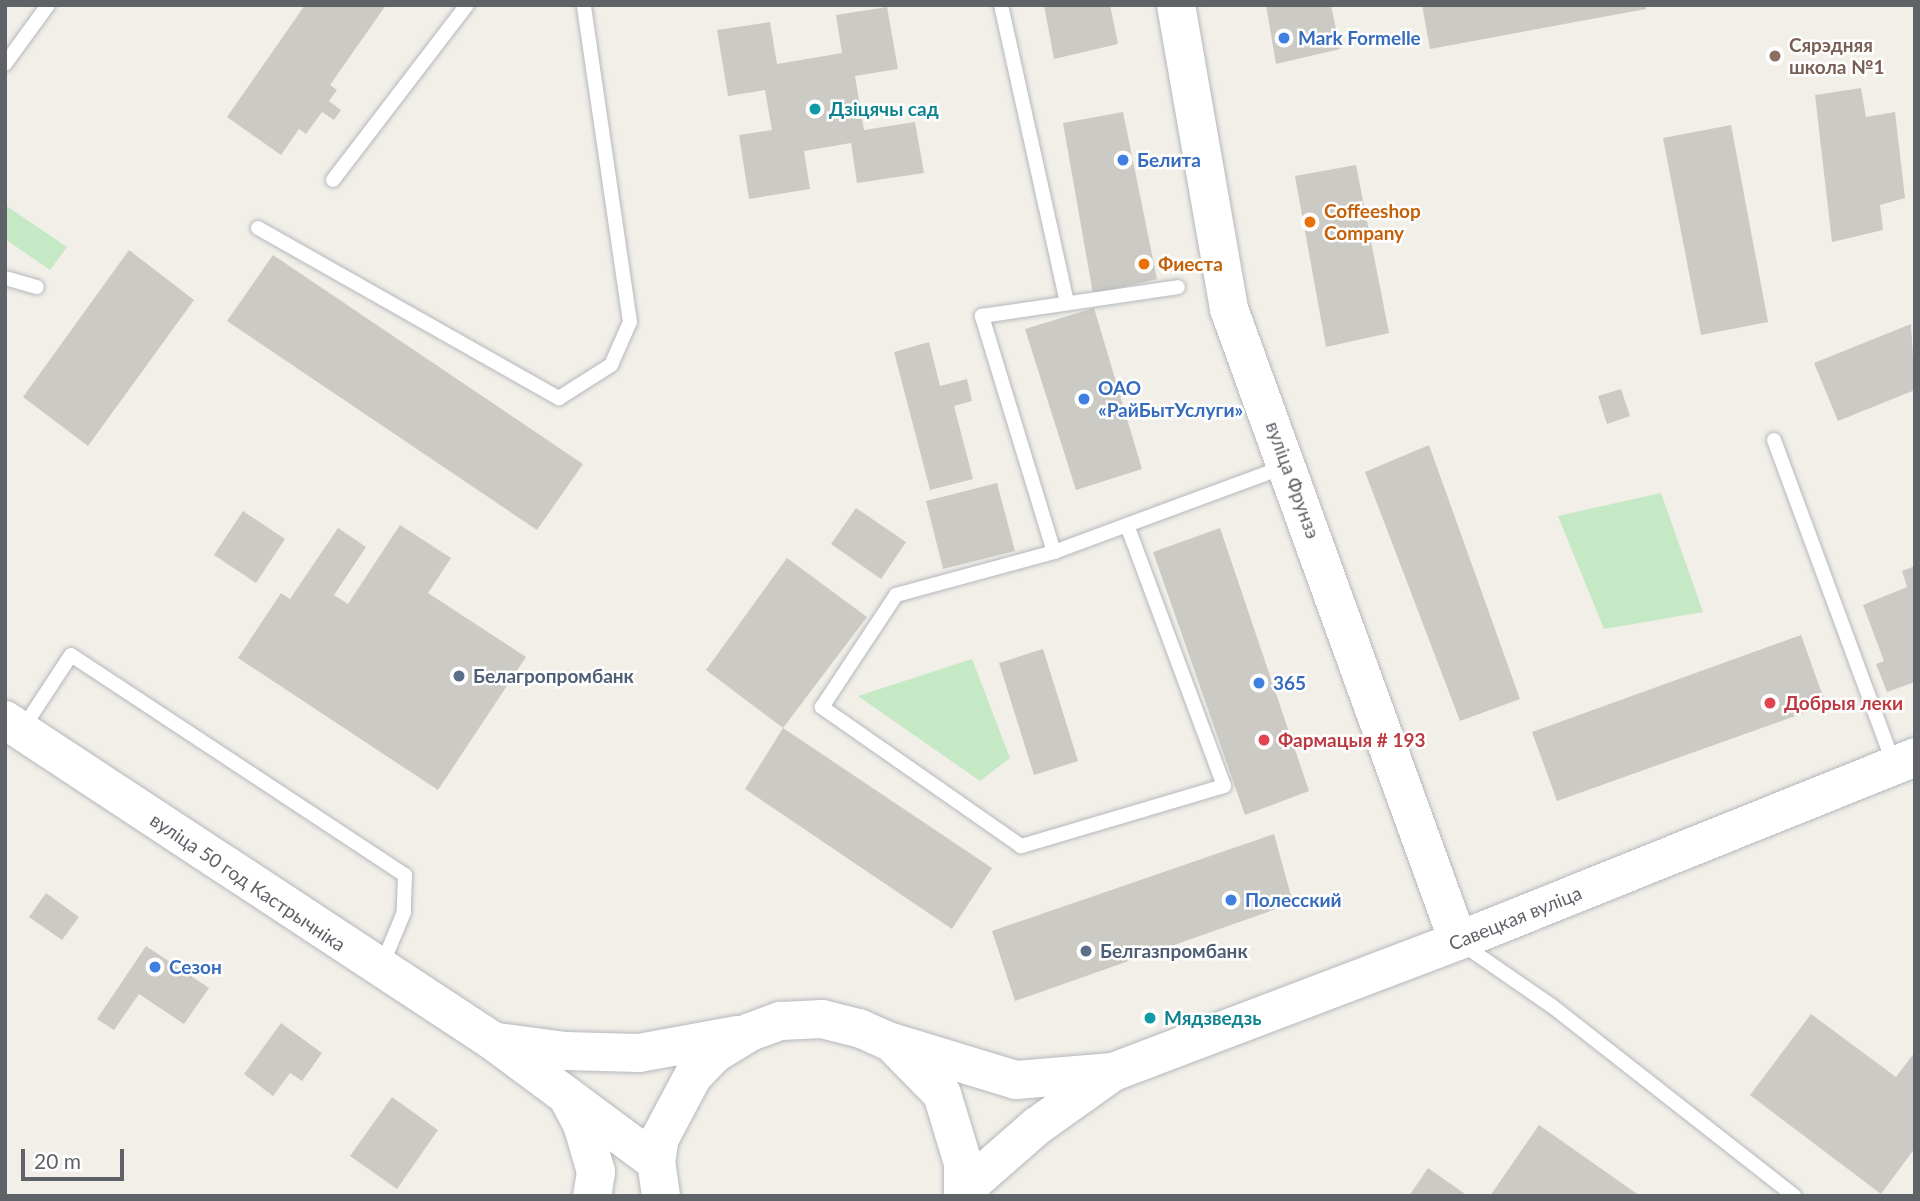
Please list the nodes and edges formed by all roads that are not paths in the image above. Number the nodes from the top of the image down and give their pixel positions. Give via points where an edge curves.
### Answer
1 (48, 5) edge
2 (467, 5) edge
3 (584, 5) edge
4 (1001, 5) edge
5 (1176, 5) edge
6 (5, 64) edge
7 (333, 180) dead end
8 (258, 228) dead end
9 (5, 278) edge
10 (37, 287) dead end
11 (1178, 287) dead end
12 (1067, 302) junction
13 (1774, 440) dead end
14 (1289, 465) junction
15 (1127, 525) junction
16 (1054, 552) junction
17 (13, 725) edge
18 (1905, 761) edge
19 (1458, 941) junction
20 (380, 969) junction
21 (750, 1032) junction
22 (493, 1041) junction
23 (891, 1042) junction
24 (1113, 1072) junction
25 (565, 1091) junction
26 (652, 1183) edge
27 (964, 1192) edge
28 (592, 1196) edge
29 (1794, 1196) edge

1 - 6 lane
2 - 7 lane
3 - 8 lane via 630,322 611,365 559,398
4 - 12 lane
5 - 14 main road, вуліца Фрунзэ via 1229,309
9 - 10 lane
11 - 12 lane
12 - 16 lane via 982,316
13 - 18 lane
14 - 15 lane
14 - 19 main road, вуліца Фрунзэ
15 - 16 lane
15 - 16 lane via 1224,786 1021,846 822,707 896,595
17 - 20 main road, вуліца 50 год Кастрычніка
17 - 20 lane via 71,655 405,875 404,912
18 - 19 main road, Савецкая вуліца
19 - 24 main road, Савецкая вуліца
19 - 29 lane via 1552,1006
20 - 22 main road, вуліца 50 год Кастрычніка
21 - 22 main road, вуліца 50 год Кастрычніка via 639,1053 565,1051
21 - 23 main road, Савецкая вуліца via 781,1021 822,1020 859,1028
21 - 26 main road via 714,1054 693,1076 660,1138
22 - 25 main road, вуліца 50 год Кастрычніка
23 - 24 main road, Савецкая вуліца via 1016,1080
23 - 27 main road via 942,1094 956,1129
24 - 27 main road, Савецкая вуліца via 1037,1126
25 - 26 main road, вуліца 50 год Кастрычніка
25 - 28 main road via 582,1124 596,1172

